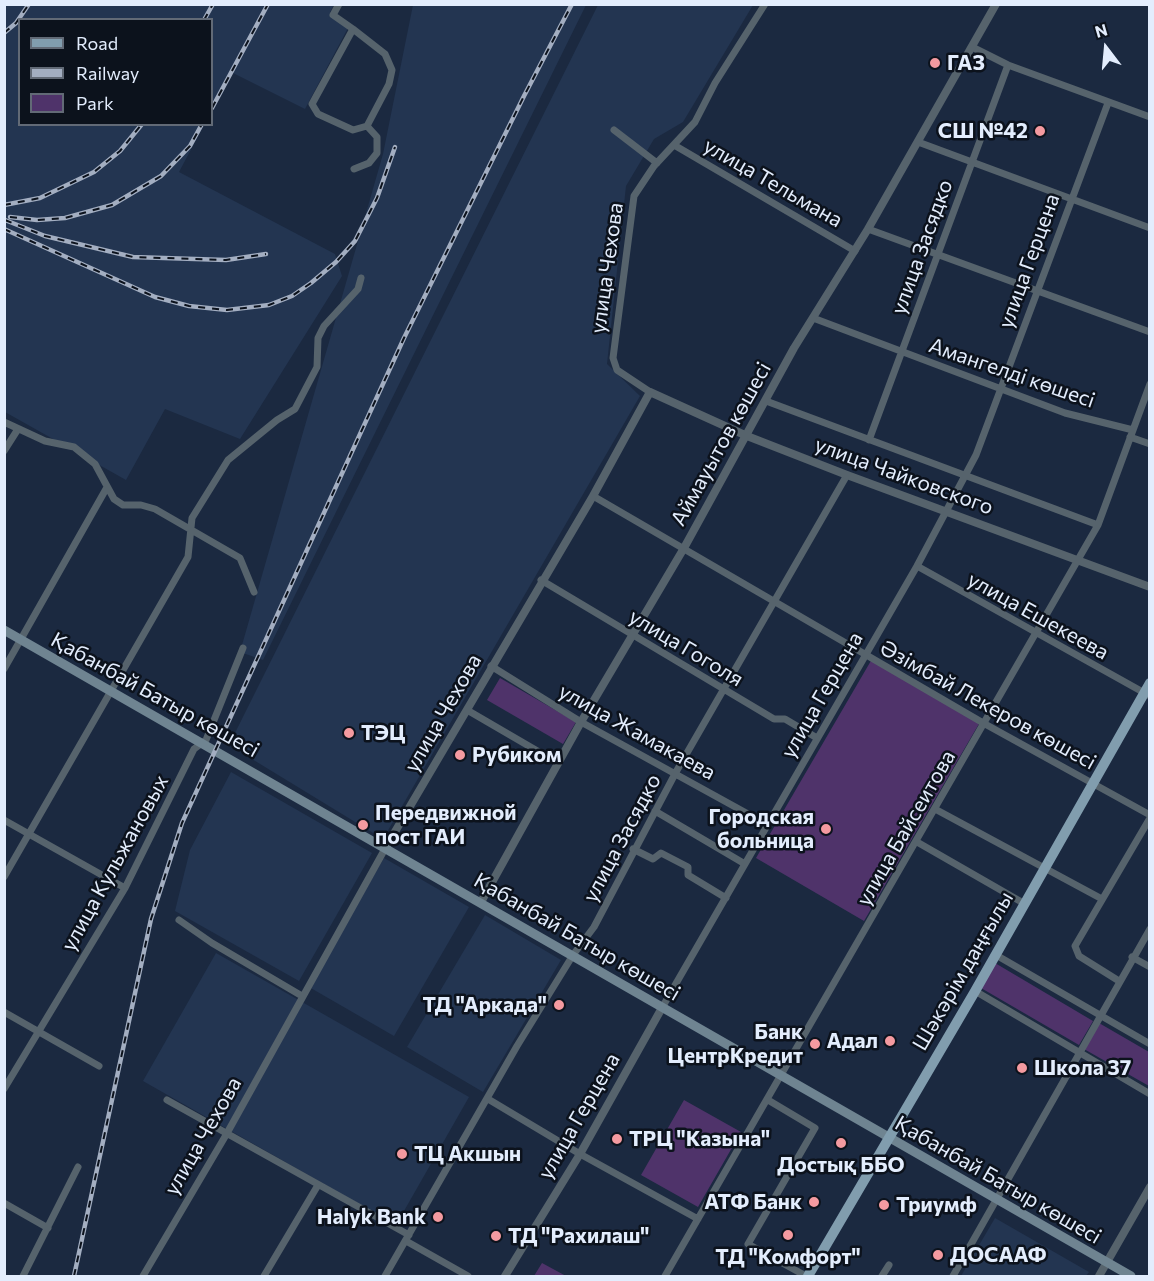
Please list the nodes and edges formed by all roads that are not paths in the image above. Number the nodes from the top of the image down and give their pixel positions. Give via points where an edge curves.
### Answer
1 (339, 4) edge
2 (765, 4) edge
3 (996, 4) edge
4 (353, 29) junction
5 (972, 47) junction
6 (1008, 65) junction
7 (1108, 103) junction
8 (1149, 117) edge
9 (367, 126) junction
10 (614, 130) dead end
11 (918, 142) junction
12 (674, 145) junction
13 (972, 161) junction
14 (657, 163) junction
15 (354, 169) dead end
16 (1071, 199) junction
17 (1149, 228) edge
18 (868, 229) junction
19 (855, 251) junction
20 (937, 255) junction
21 (361, 278) dead end
22 (1037, 292) junction
23 (813, 318) junction
24 (1149, 333) edge
25 (901, 351) junction
26 (1149, 384) edge
27 (1001, 389) junction
28 (650, 392) junction
29 (766, 401) junction
30 (4, 422) edge
31 (18, 429) junction
32 (1131, 433) junction
33 (747, 436) junction
34 (869, 440) junction
35 (1149, 444) edge
36 (4, 451) edge
37 (847, 475) junction
38 (965, 476) junction
39 (106, 489) junction
40 (593, 495) junction
41 (947, 512) junction
42 (1098, 525) junction
43 (190, 530) junction
44 (684, 548) junction
45 (1078, 561) junction
46 (916, 566) junction
47 (541, 580) junction
48 (1149, 587) edge
49 (254, 592) dead end
50 (774, 602) junction
51 (4, 630) edge
52 (1037, 635) junction
53 (633, 636) junction
54 (21, 640) junction
55 (243, 648) dead end
56 (865, 656) junction
57 (491, 666) junction
58 (4, 669) edge
59 (723, 689) junction
60 (111, 691) junction
61 (1148, 691) edge
62 (467, 710) junction
63 (581, 722) junction
64 (985, 724) junction
65 (817, 738) junction
66 (203, 743) junction
67 (558, 763) junction
68 (676, 772) junction
69 (1093, 782) junction
70 (935, 809) junction
71 (655, 811) junction
72 (1149, 817) edge
73 (4, 820) edge
74 (768, 825) junction
75 (29, 834) junction
76 (917, 842) junction
77 (386, 847) junction
78 (633, 849) junction
79 (745, 864) junction
80 (1044, 868) junction
81 (4, 877) edge
82 (125, 888) junction
83 (726, 898) junction
84 (1101, 898) junction
85 (481, 902) junction
86 (1024, 904) junction
87 (179, 920) dead end
88 (1149, 929) edge
89 (573, 955) junction
90 (996, 955) junction
91 (1132, 957) junction
92 (1149, 967) edge
93 (1119, 981) junction
94 (975, 992) junction
95 (302, 996) junction
96 (663, 1006) junction
97 (4, 1012) edge
98 (1100, 1016) junction
99 (38, 1031) junction
100 (1149, 1044) edge
101 (1078, 1052) junction
102 (99, 1066) dead end
103 (783, 1076) junction
104 (4, 1089) edge
105 (1149, 1094) edge
106 (167, 1100) dead end
107 (488, 1100) junction
108 (768, 1100) junction
109 (226, 1135) junction
110 (888, 1137) junction
111 (580, 1154) junction
112 (78, 1167) dead end
113 (318, 1185) junction
114 (1149, 1187) edge
115 (996, 1198) junction
116 (4, 1203) edge
117 (698, 1218) junction
118 (48, 1228) junction
119 (407, 1238) junction
120 (1107, 1263) junction
121 (889, 1265) dead end
122 (23, 1276) edge
123 (142, 1276) edge
124 (264, 1276) edge
125 (386, 1276) edge
126 (468, 1276) edge
127 (505, 1276) edge
128 (665, 1276) edge
129 (807, 1276) edge
130 (882, 1276) edge
131 (953, 1276) edge
132 (1099, 1276) edge
133 (1131, 1276) edge

1 - 4 street via 333,15
2 - 12 street, улица Чехова via 694,122
3 - 5 street, Аймауытов көшесі
4 - 9 street via 385,54 392,70
4 - 9 street via 312,104 318,114 348,129
5 - 6 street
5 - 11 street, Аймауытов көшесі
6 - 7 street
6 - 13 street, улица Засядко
7 - 8 street
7 - 16 street, улица Герцена
9 - 15 street via 377,137 377,153 369,163
10 - 14 street
11 - 13 street
11 - 18 street, Аймауытов көшесі
12 - 14 street, улица Чехова
12 - 19 street, улица Тельмана
13 - 16 street
13 - 20 street, улица Засядко
14 - 28 street, улица Чехова via 634,196 613,358 617,370
16 - 17 street
16 - 22 street, улица Герцена
18 - 19 street, Аймауытов көшесі
18 - 20 street, улица Тельмана
19 - 23 street, Аймауытов көшесі
20 - 22 street, улица Тельмана
20 - 25 street, улица Засядко
21 - 43 street via 358,289 321,332 317,367 295,409 228,460 192,518
22 - 24 street, улица Тельмана
22 - 27 street, улица Герцена
23 - 25 street, Амангелді көшесі
23 - 29 street, Аймауытов көшесі
25 - 27 street, Амангелді көшесі
25 - 34 street, улица Засядко
26 - 32 street, улица Байсеитова
27 - 32 street, Амангелді көшесі
27 - 38 street, улица Герцена
28 - 33 street, улица Чайковского
28 - 40 street, улица Чехова
29 - 33 street, Аймауытов көшесі
29 - 34 street
30 - 31 street
31 - 36 street
31 - 39 street via 45,441 74,447 94,464
32 - 35 street, Амангелді көшесі
32 - 42 street, улица Байсеитова
33 - 37 street, улица Чайковского
33 - 44 street, Аймауытов көшесі
34 - 38 street
37 - 41 street, улица Чайковского
37 - 50 street, улица Засядко
38 - 41 street, улица Герцена
38 - 42 street
39 - 43 street via 123,505 155,510
39 - 54 street
40 - 44 street, Әзімбай Лекеров көшесі
40 - 47 street, улица Чехова
41 - 45 street, улица Чайковского
41 - 46 street, улица Герцена
42 - 45 street, улица Байсеитова
43 - 49 street via 240,558
43 - 60 street via 188,557
44 - 50 street, Әзімбай Лекеров көшесі
44 - 53 street, Аймауытов көшесі
45 - 48 street, улица Чайковского
45 - 52 street, улица Байсеитова
46 - 52 street, улица Ешекеева
46 - 56 street, улица Герцена
47 - 53 street, улица Гоголя
47 - 57 street, улица Чехова
50 - 56 street, Әзімбай Лекеров көшесі
50 - 59 street, улица Засядко
51 - 54 main road, Қабанбай Батыр көшесі
52 - 61 street, улица Ешекеева
52 - 64 street, улица Байсеитова
53 - 59 street, улица Гоголя
53 - 63 street, Аймауытов көшесі
54 - 58 street
54 - 60 main road, Қабанбай Батыр көшесі
55 - 66 street, улица Кульжановых
56 - 64 street, Әзімбай Лекеров көшесі
56 - 65 street, улица Герцена
57 - 62 street, улица Чехова
57 - 63 street, улица Жамакаева
59 - 65 street, улица Гоголя via 774,719 785,719
59 - 68 street, улица Засядко
60 - 66 main road, Қабанбай Батыр көшесі
60 - 75 street
61 - 69 main road, Шәкәрім даңғылы
62 - 67 street
62 - 77 street, улица Чехова
63 - 67 street, Аймауытов көшесі
63 - 68 street, улица Жамакаева
64 - 69 street, Әзімбай Лекеров көшесі
64 - 70 street, улица Байсеитова
65 - 74 street, улица Герцена
66 - 77 main road, Қабанбай Батыр көшесі
66 - 82 street, улица Кульжановых via 194,748
67 - 85 street, Аймауытов көшесі
68 - 71 street, улица Засядко
68 - 74 street, улица Жамакаева
69 - 72 street, Әзімбай Лекеров көшесі
69 - 80 main road, Шәкәрім даңғылы
70 - 76 street, улица Байсеитова
70 - 80 street
71 - 78 street, улица Засядко
71 - 79 street
72 - 84 street
73 - 75 street
74 - 79 street, улица Герцена
75 - 81 street
75 - 82 street
76 - 86 street
76 - 103 street, улица Байсеитова
77 - 85 main road, Қабанбай Батыр көшесі
77 - 95 street, улица Чехова
78 - 83 street via 652,859 661,853 688,867 688,875
78 - 89 street, улица Засядко via 594,927
79 - 83 street, улица Герцена
80 - 84 street
80 - 86 main road, Шәкәрім даңғылы
82 - 99 street, улица Кульжановых
83 - 96 street, улица Герцена
84 - 93 street via 1075,946 1076,951
85 - 89 main road, Қабанбай Батыр көшесі
86 - 90 main road, Шәкәрім даңғылы
87 - 95 street
88 - 91 street
89 - 96 main road, Қабанбай Батыр көшесі
89 - 107 street, улица Засядко
90 - 94 main road, Шәкәрім даңғылы
90 - 98 street
91 - 92 street
91 - 93 street
93 - 98 street
94 - 101 street
94 - 110 main road, Шәкәрім даңғылы
95 - 109 street, улица Чехова
96 - 103 main road, Қабанбай Батыр көшесі
96 - 111 street, улица Герцена
97 - 99 street
98 - 100 street
98 - 101 street
99 - 102 street
99 - 104 street, улица Кульжановых
101 - 105 street
101 - 115 street
103 - 108 street, улица Байсеитова
103 - 110 main road, Қабанбай Батыр көшесі
106 - 109 street
107 - 111 street
107 - 119 street, улица Засядко
108 - 117 street, улица Байсеитова
108 - 129 street via 815,1128 748,1244
109 - 113 street
109 - 123 street, улица Чехова
110 - 115 main road, Қабанбай Батыр көшесі
110 - 129 main road, Шәкәрім даңғылы
111 - 117 street
111 - 127 street, улица Герцена
112 - 118 street
113 - 119 street
113 - 124 street
114 - 120 street
115 - 120 main road, Қабанбай Батыр көшесі
115 - 131 street
116 - 118 street
117 - 128 street, улица Байсеитова
118 - 122 street
119 - 125 street, улица Засядко
119 - 126 street
120 - 132 street
120 - 133 main road, Қабанбай Батыр көшесі
121 - 130 street

